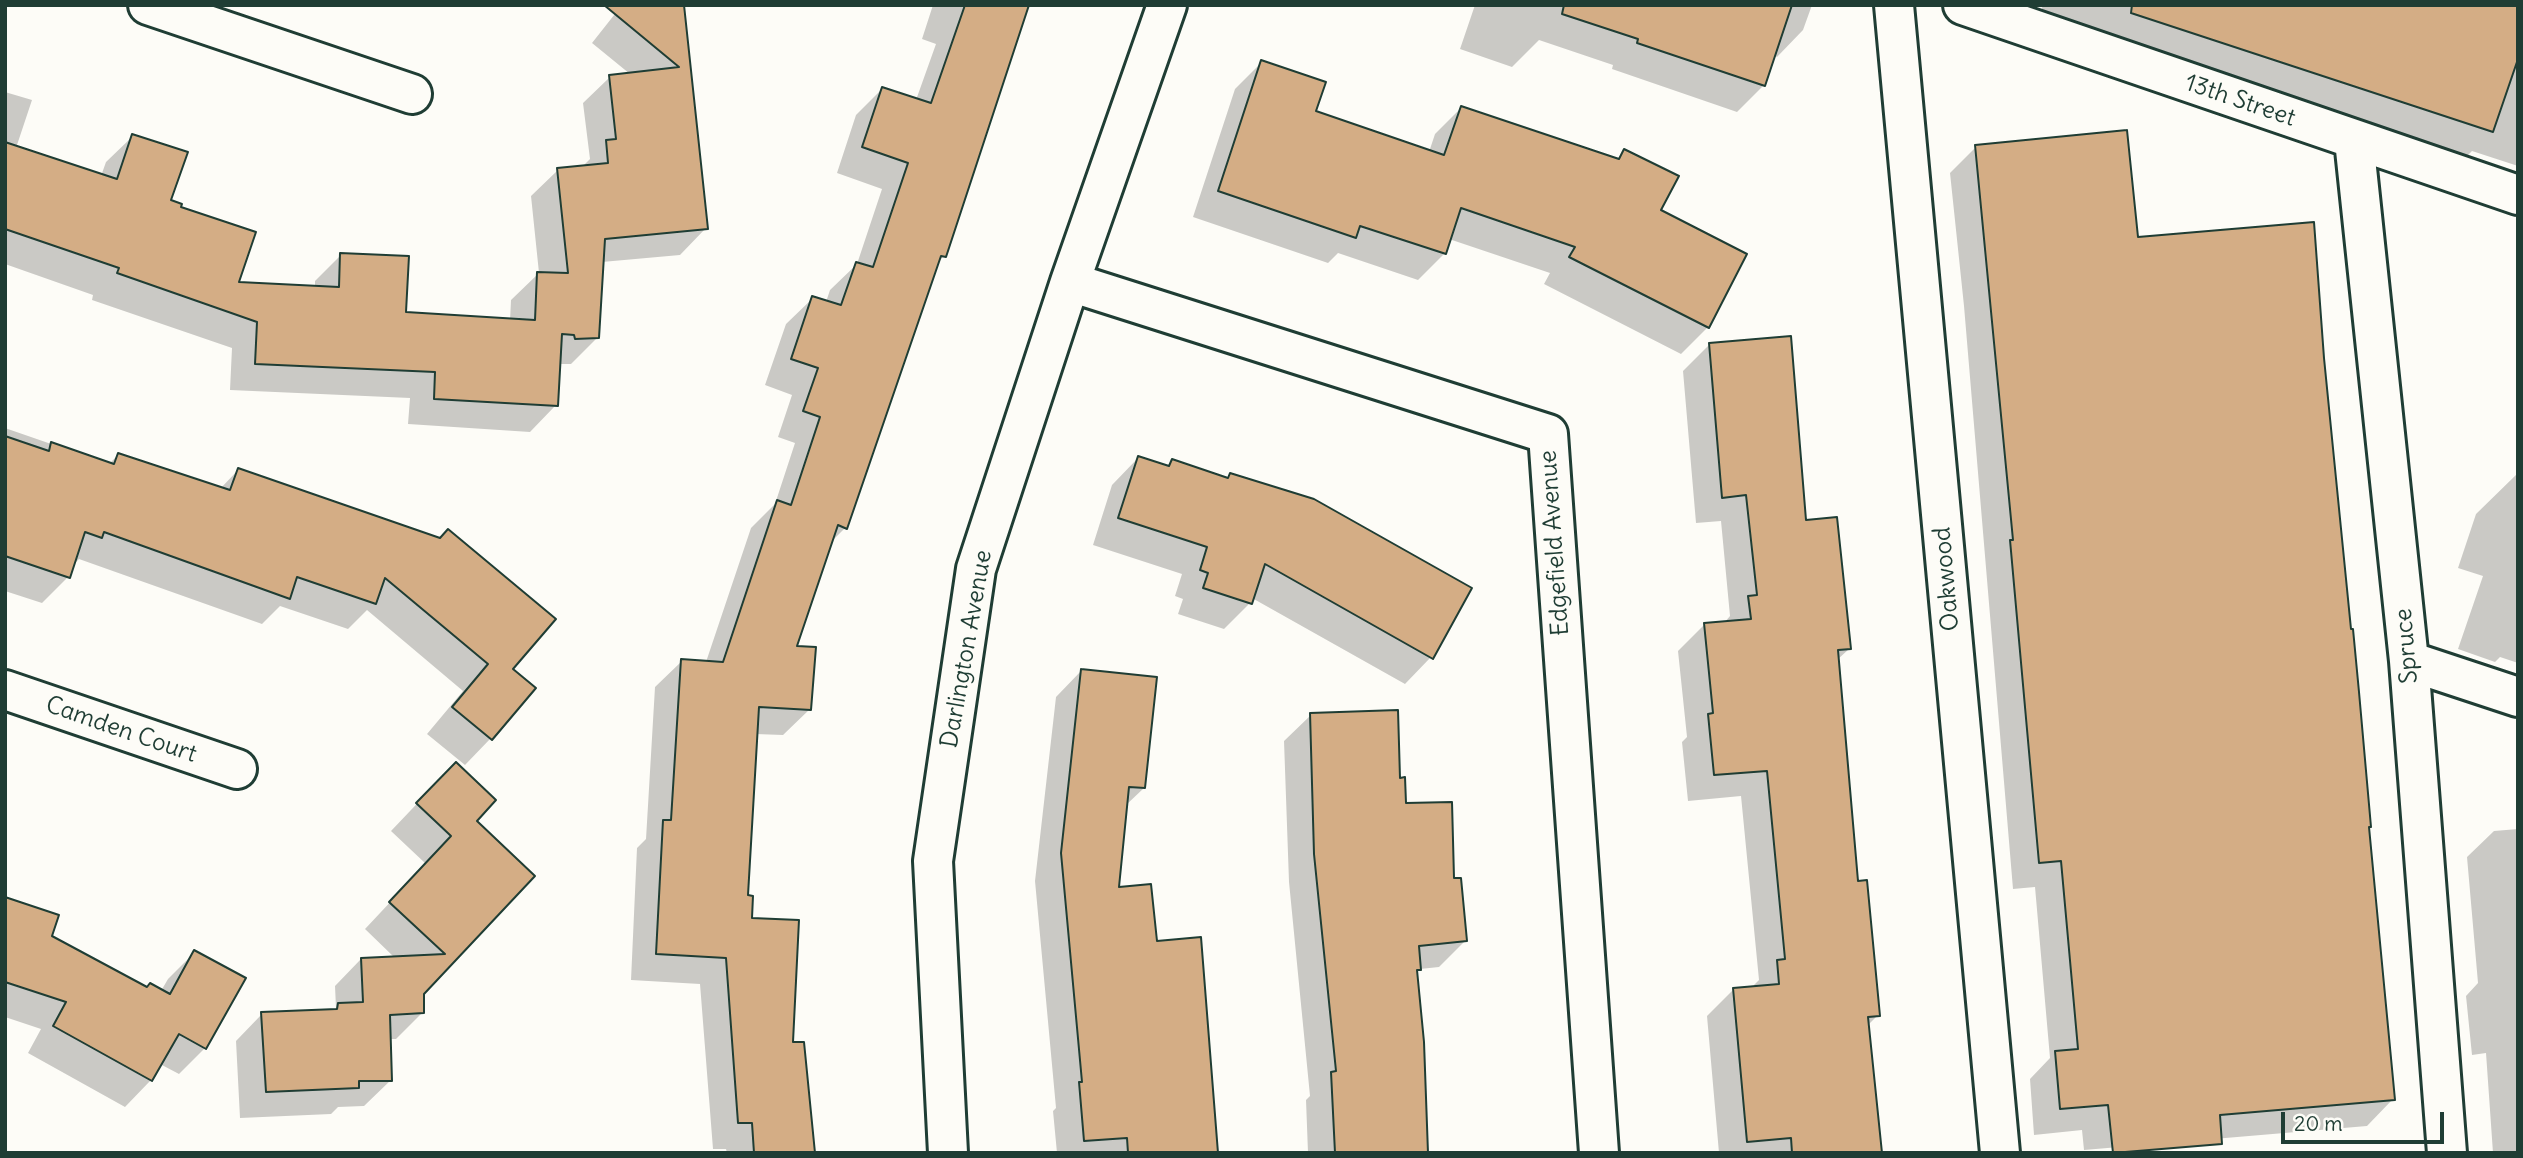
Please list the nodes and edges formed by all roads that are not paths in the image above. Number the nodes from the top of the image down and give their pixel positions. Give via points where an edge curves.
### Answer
1 (148, 5) edge
2 (1167, 5) edge
3 (1894, 5) edge
4 (1963, 5) edge
5 (412, 94) dead end
6 (2354, 140) junction
7 (2518, 195) edge
8 (1070, 282) junction
9 (2409, 661) junction
10 (5, 690) edge
11 (2518, 697) edge
12 (237, 769) dead end
13 (948, 1153) edge
14 (1599, 1153) edge
15 (2000, 1153) edge
16 (2447, 1153) edge

1 - 5 street
2 - 8 street, Darlington Avenue
3 - 15 street, Oakwood
4 - 6 street, 13th Street
6 - 7 street, 13th Street
6 - 9 street, Spruce
8 - 13 street, Darlington Avenue via 976,569 933,861
8 - 14 street, Edgefield Avenue via 1548,434
9 - 11 street
9 - 16 street, Spruce
10 - 12 street, Camden Court

